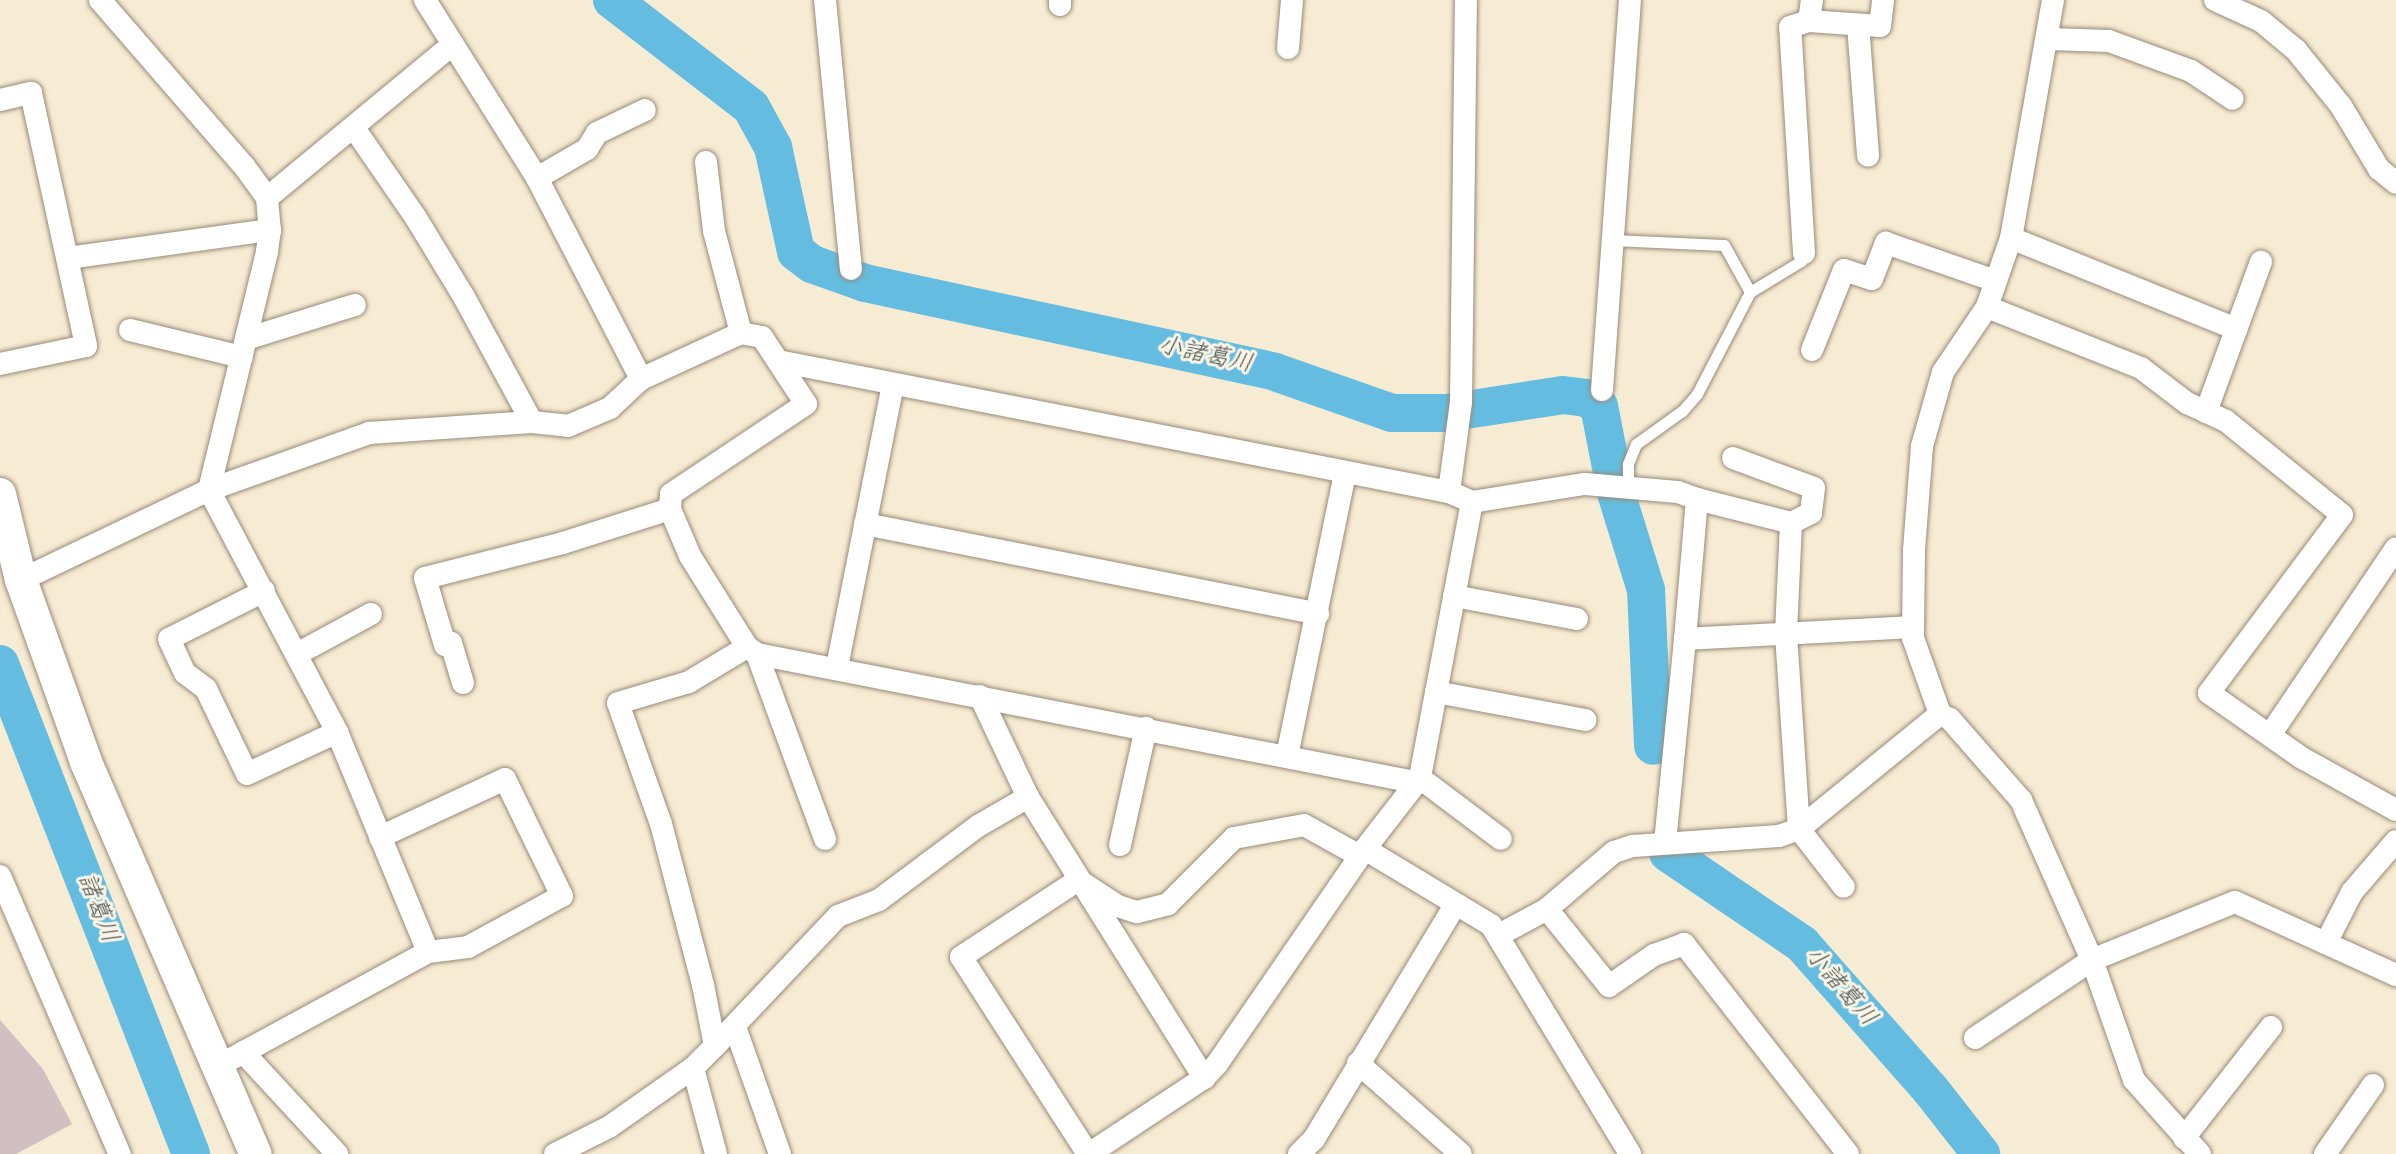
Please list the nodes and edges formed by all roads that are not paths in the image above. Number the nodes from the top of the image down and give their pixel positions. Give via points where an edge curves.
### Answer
1 (100, 0) edge
2 (425, 0) edge
3 (825, 0) edge
4 (1292, 0) edge
5 (1466, 0) edge
6 (1630, 0) edge
7 (1883, 0) edge
8 (2053, 0) edge
9 (2215, 0) edge
10 (1811, 10) edge
11 (1858, 25) junction
12 (2049, 39) junction
13 (453, 44) junction
14 (1288, 48) dead end
15 (2233, 99) dead end
16 (0, 100) edge
17 (645, 110) dead end
18 (354, 128) junction
19 (1868, 156) dead end
20 (706, 162) dead end
21 (537, 178) junction
22 (2396, 183) edge
23 (267, 198) junction
24 (270, 230) junction
25 (2011, 238) junction
26 (1612, 240) junction
27 (1804, 253) joint
28 (68, 258) junction
29 (2261, 262) dead end
30 (851, 269) dead end
31 (1996, 281) junction
32 (1750, 292) junction
33 (355, 305) dead end
34 (1987, 307) junction
35 (2236, 329) junction
36 (130, 330) dead end
37 (741, 333) junction
38 (244, 348) junction
39 (1812, 350) dead end
40 (778, 361) junction
41 (0, 364) edge
42 (641, 379) junction
43 (893, 384) junction
44 (1602, 390) dead end
45 (2206, 412) junction
46 (532, 422) junction
47 (1733, 458) dead end
48 (1345, 473) junction
49 (1621, 486) junction
50 (209, 490) junction
51 (1449, 492) junction
52 (0, 494) edge
53 (1697, 499) junction
54 (1472, 502) junction
55 (670, 509) junction
56 (1791, 523) junction
57 (865, 524) junction
58 (2396, 548) edge
59 (21, 580) junction
60 (264, 591) junction
61 (1454, 596) junction
62 (371, 614) dead end
63 (1318, 614) junction
64 (1577, 619) dead end
65 (1913, 627) junction
66 (1786, 634) junction
67 (1685, 639) junction
68 (752, 650) junction
69 (297, 654) junction
70 (837, 667) junction
71 (463, 683) dead end
72 (1436, 692) junction
73 (980, 696) junction
74 (1940, 714) junction
75 (1585, 720) dead end
76 (1146, 728) junction
77 (337, 732) junction
78 (2270, 735) junction
79 (1287, 756) junction
80 (1417, 780) junction
81 (1028, 797) junction
82 (2396, 810) edge
83 (1799, 829) junction
84 (380, 837) junction
85 (825, 839) dead end
86 (1501, 839) dead end
87 (2396, 841) edge
88 (1665, 843) junction
89 (1120, 845) dead end
90 (1362, 852) junction
91 (0, 876) edge
92 (1078, 880) junction
93 (1844, 887) dead end
94 (1455, 905) junction
95 (1547, 909) junction
96 (1499, 935) junction
97 (2326, 943) junction
98 (428, 952) junction
99 (2092, 960) junction
100 (2396, 975) edge
101 (735, 1027) junction
102 (2271, 1027) dead end
103 (1975, 1038) dead end
104 (715, 1046) junction
105 (230, 1059) junction
106 (1358, 1063) junction
107 (693, 1068) junction
108 (1204, 1078) junction
109 (2373, 1085) dead end
110 (2192, 1146) edge
111 (120, 1154) edge
112 (256, 1154) edge
113 (337, 1154) edge
114 (555, 1154) edge
115 (716, 1154) edge
116 (780, 1154) edge
117 (1089, 1154) edge
118 (1299, 1154) edge
119 (1461, 1154) edge
120 (1630, 1154) edge
121 (1848, 1154) edge
122 (2325, 1154) edge

1 - 23 street
2 - 13 street
3 - 30 street
4 - 14 street
5 - 51 street via 1460,412
6 - 26 street
7 - 11 street via 1880,26
8 - 12 street
9 - 22 street via 2261,21 2296,50 2341,106 2379,169
10 - 11 street
10 - 27 street via 1790,27
11 - 19 street
12 - 15 street via 2109,41 2191,71
12 - 25 street
13 - 18 street
13 - 21 street
16 - 28 street via 31,93
17 - 21 street via 597,133 587,149
18 - 23 street
18 - 46 street via 440,257
20 - 37 street via 714,231
21 - 42 street
23 - 24 street
24 - 28 street
24 - 38 street
25 - 31 street
25 - 35 street
26 - 32 lane via 1724,245
26 - 44 street
27 - 32 lane via 1801,261
28 - 41 street via 86,346
29 - 35 street
31 - 34 street
31 - 39 street via 1886,243 1872,279 1844,270
32 - 49 lane via 1697,394 1636,444
33 - 38 street
34 - 45 street via 2141,368
34 - 65 street via 1943,372 1922,446
35 - 45 street
36 - 38 street
37 - 40 street via 762,337
37 - 42 street
38 - 50 street
40 - 43 street
40 - 55 street via 806,404 671,494
42 - 46 street via 610,408 568,426
43 - 48 street
43 - 57 street
45 - 78 street via 2226,421 2342,515 2209,693
46 - 50 street via 369,433
47 - 56 street via 1814,488 1811,513
48 - 51 street
48 - 63 street
49 - 53 street
49 - 54 street via 1585,484
50 - 59 street
50 - 60 street
51 - 54 street
52 - 59 street
53 - 56 street
53 - 67 street
54 - 61 street
55 - 68 street via 690,556
55 - 71 street via 425,578
56 - 66 street
57 - 63 street
57 - 70 street
58 - 78 street
59 - 105 street via 86,762
60 - 69 street
60 - 77 street via 169,639 185,673 206,689 247,774
61 - 64 street
61 - 72 street
62 - 69 street
63 - 79 street
65 - 66 street
65 - 74 street
66 - 67 street
66 - 83 street
67 - 88 street
68 - 70 street
68 - 85 street
68 - 104 street via 689,682 618,703 661,824
69 - 77 street
70 - 73 street
72 - 75 street
72 - 80 street
73 - 76 street
73 - 81 street
74 - 83 street
74 - 99 street via 2021,800
76 - 79 street
76 - 89 street
77 - 84 street
78 - 82 street
79 - 80 street
80 - 86 street
80 - 90 street
81 - 92 street
81 - 101 street via 978,826 879,900 838,916
83 - 88 street via 1779,836
83 - 93 street
84 - 98 street
84 - 98 street via 505,779 562,896 468,947
87 - 97 street via 2352,892
88 - 95 street via 1614,852
90 - 92 street via 1304,825 1234,838 1168,904 1137,912
90 - 94 street
90 - 108 street
91 - 111 street
92 - 108 street
92 - 117 street via 961,957
94 - 96 street
94 - 106 street
95 - 96 street
95 - 121 street via 1609,986 1654,955 1684,944
96 - 120 street
97 - 99 street via 2235,902
97 - 100 street
98 - 105 street
99 - 103 street
99 - 110 street via 2134,1080
101 - 104 street
101 - 116 street
102 - 110 street
104 - 107 street
105 - 112 street
105 - 113 street
106 - 118 street via 1314,1139
106 - 119 street
107 - 114 street via 609,1127
107 - 115 street
108 - 117 street
109 - 122 street

